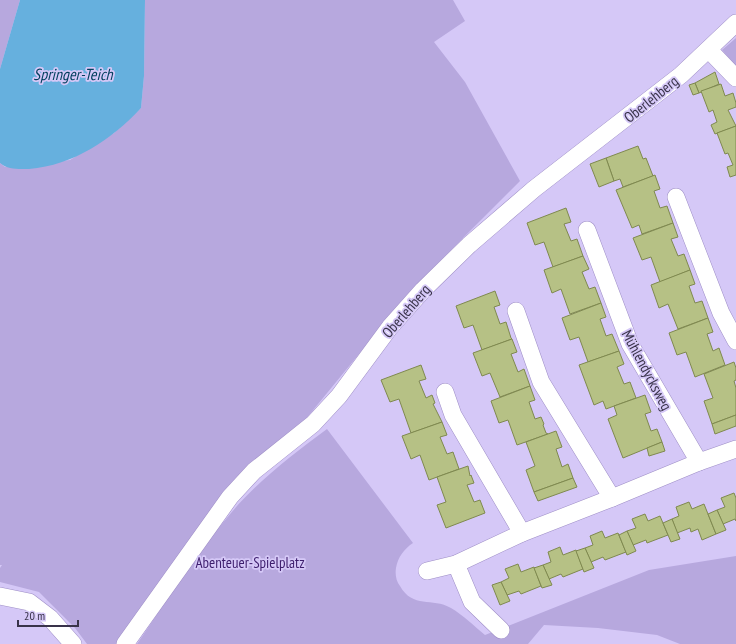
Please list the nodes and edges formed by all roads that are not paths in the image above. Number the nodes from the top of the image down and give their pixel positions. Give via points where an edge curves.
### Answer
1 (736, 23) edge
2 (709, 50) junction
3 (736, 78) edge
4 (676, 197) dead end
5 (587, 230) dead end
6 (516, 311) dead end
7 (736, 341) edge
8 (445, 392) dead end
9 (736, 449) edge
10 (699, 462) junction
11 (612, 498) junction
12 (522, 533) junction
13 (456, 564) junction
14 (427, 571) dead end
15 (0, 596) edge
16 (501, 630) dead end
17 (73, 644) edge
18 (125, 644) edge

1 - 2 street, Oberlehberg
2 - 3 street
2 - 18 street, Oberlehberg via 628,118 534,190 423,290 390,327 339,396 313,424 254,471 230,498
4 - 7 street via 720,313
5 - 10 street, Mühlendycksweg via 630,344
6 - 11 street via 542,382
8 - 12 street via 453,415
9 - 10 street
10 - 11 street
11 - 12 street
12 - 13 street
13 - 14 street
13 - 16 street via 472,602
15 - 17 street via 29,602 50,618

